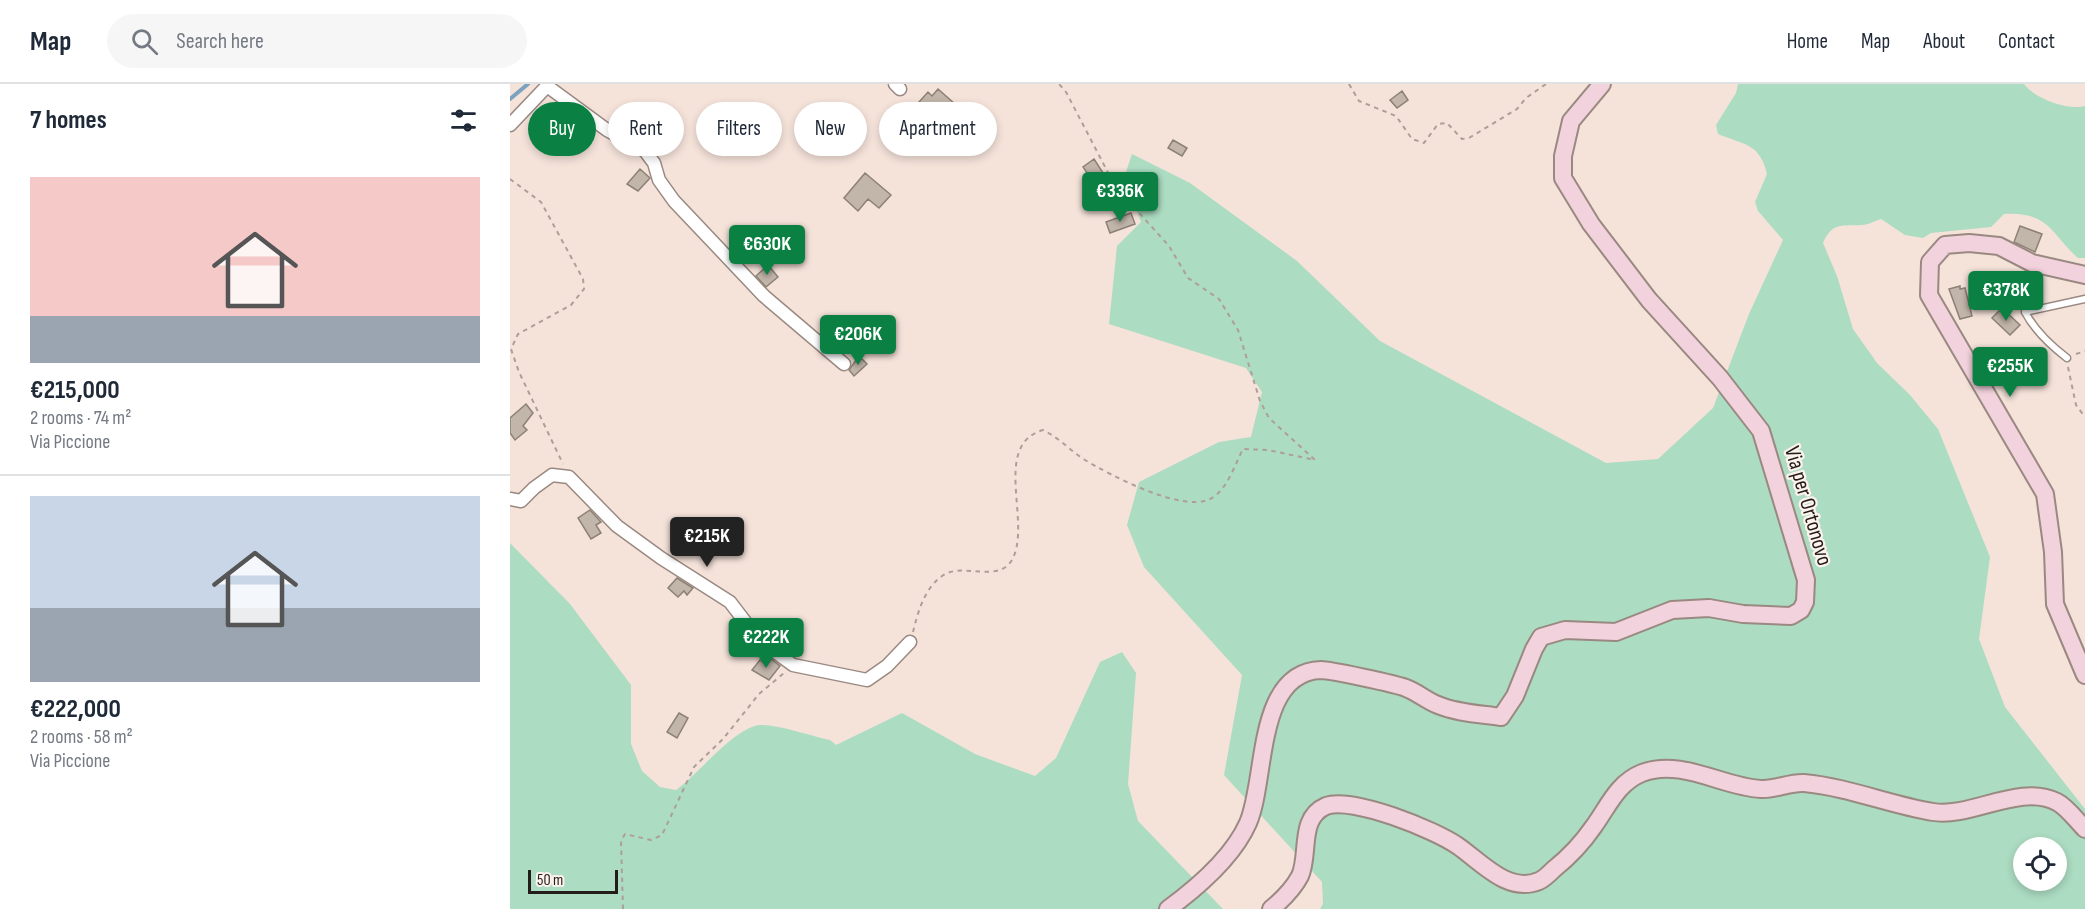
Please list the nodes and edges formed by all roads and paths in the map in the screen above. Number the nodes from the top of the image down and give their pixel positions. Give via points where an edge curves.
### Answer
1 (1059, 84) edge
2 (1348, 84) edge
3 (1546, 84) edge
4 (1602, 84) edge
5 (510, 125) edge
6 (510, 179) edge
7 (2085, 275) edge
8 (2085, 299) edge
9 (2067, 358) joint
10 (844, 364) dead end
11 (2085, 417) edge
12 (569, 477) junction
13 (510, 499) edge
14 (910, 642) joint
15 (794, 665) junction
16 (2085, 675) edge
17 (2085, 829) edge
18 (623, 909) edge
19 (1168, 909) edge
20 (1271, 909) edge

1 - 14 path via 1115,186 1169,246 1188,278 1219,299 1238,330 1269,418 1315,460 1243,449 1221,490 1210,499 1179,501 1105,472 1044,430 1031,434 1019,449 1015,468 1019,525 1013,557 1006,568 988,572 951,571 942,576 926,596
2 - 3 path via 1359,101 1396,116 1413,139 1424,142 1438,124 1447,123 1462,139 1485,131
4 - 19 street, Via per Ortonovo via 1571,121 1563,156 1563,178 1592,225 1649,300 1720,378 1761,431 1806,580 1801,610 1791,616 1709,608 1672,610 1617,632 1565,630 1541,638 1515,696 1501,717 1439,706 1406,688 1322,670 1303,674 1285,687 1273,707 1249,822 1234,846 1185,897
5 - 10 street via 547,86 607,130 645,151 674,201 764,296
6 - 12 path via 542,202 584,279 584,289 571,304 518,334 512,349
7 - 16 street via 2032,263 1999,246 1945,244 1930,262 1929,295 2045,494 2055,604
8 - 9 lane via 2025,312 2045,340
9 - 11 path via 2076,405
12 - 13 street via 552,475 521,501
12 - 15 street via 617,526 730,602 759,640
14 - 15 street via 867,680
15 - 18 path via 759,694 723,739 694,767 662,835 651,840 626,834 621,841
17 - 20 street via 2058,803 2037,796 1936,812 1803,783 1762,789 1670,770 1642,773 1617,790 1568,858 1540,881 1520,884 1479,864 1458,845 1392,814 1326,806 1312,817 1300,876 1286,897

